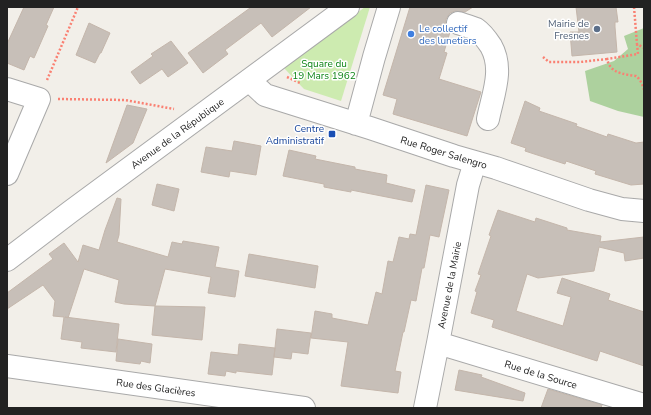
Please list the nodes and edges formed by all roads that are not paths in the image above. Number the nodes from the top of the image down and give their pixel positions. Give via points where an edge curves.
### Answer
1 (348, 7) edge
2 (389, 7) edge
3 (458, 23) dead end
4 (249, 80) junction
5 (7, 89) edge
6 (488, 119) dead end
7 (356, 124) junction
8 (475, 162) junction
9 (7, 174) edge
10 (644, 211) edge
11 (7, 260) edge
12 (438, 344) junction
13 (7, 366) edge
14 (644, 405) edge
15 (304, 408) edge
16 (424, 408) edge

1 - 4 street, Avenue de la République
2 - 7 street
3 - 6 street via 476,30 486,38 496,58 498,67
4 - 7 street, Rue Roger Salengro via 265,95
4 - 11 street, Avenue de la République
5 - 9 street via 39,99
7 - 8 street, Rue Roger Salengro
8 - 10 street, Rue Roger Salengro via 589,200 622,209
8 - 12 street, Avenue de la Mairie via 468,185
12 - 14 street, Rue de la Source
12 - 16 street, Avenue de la Mairie
13 - 15 street, Rue des Glacières

